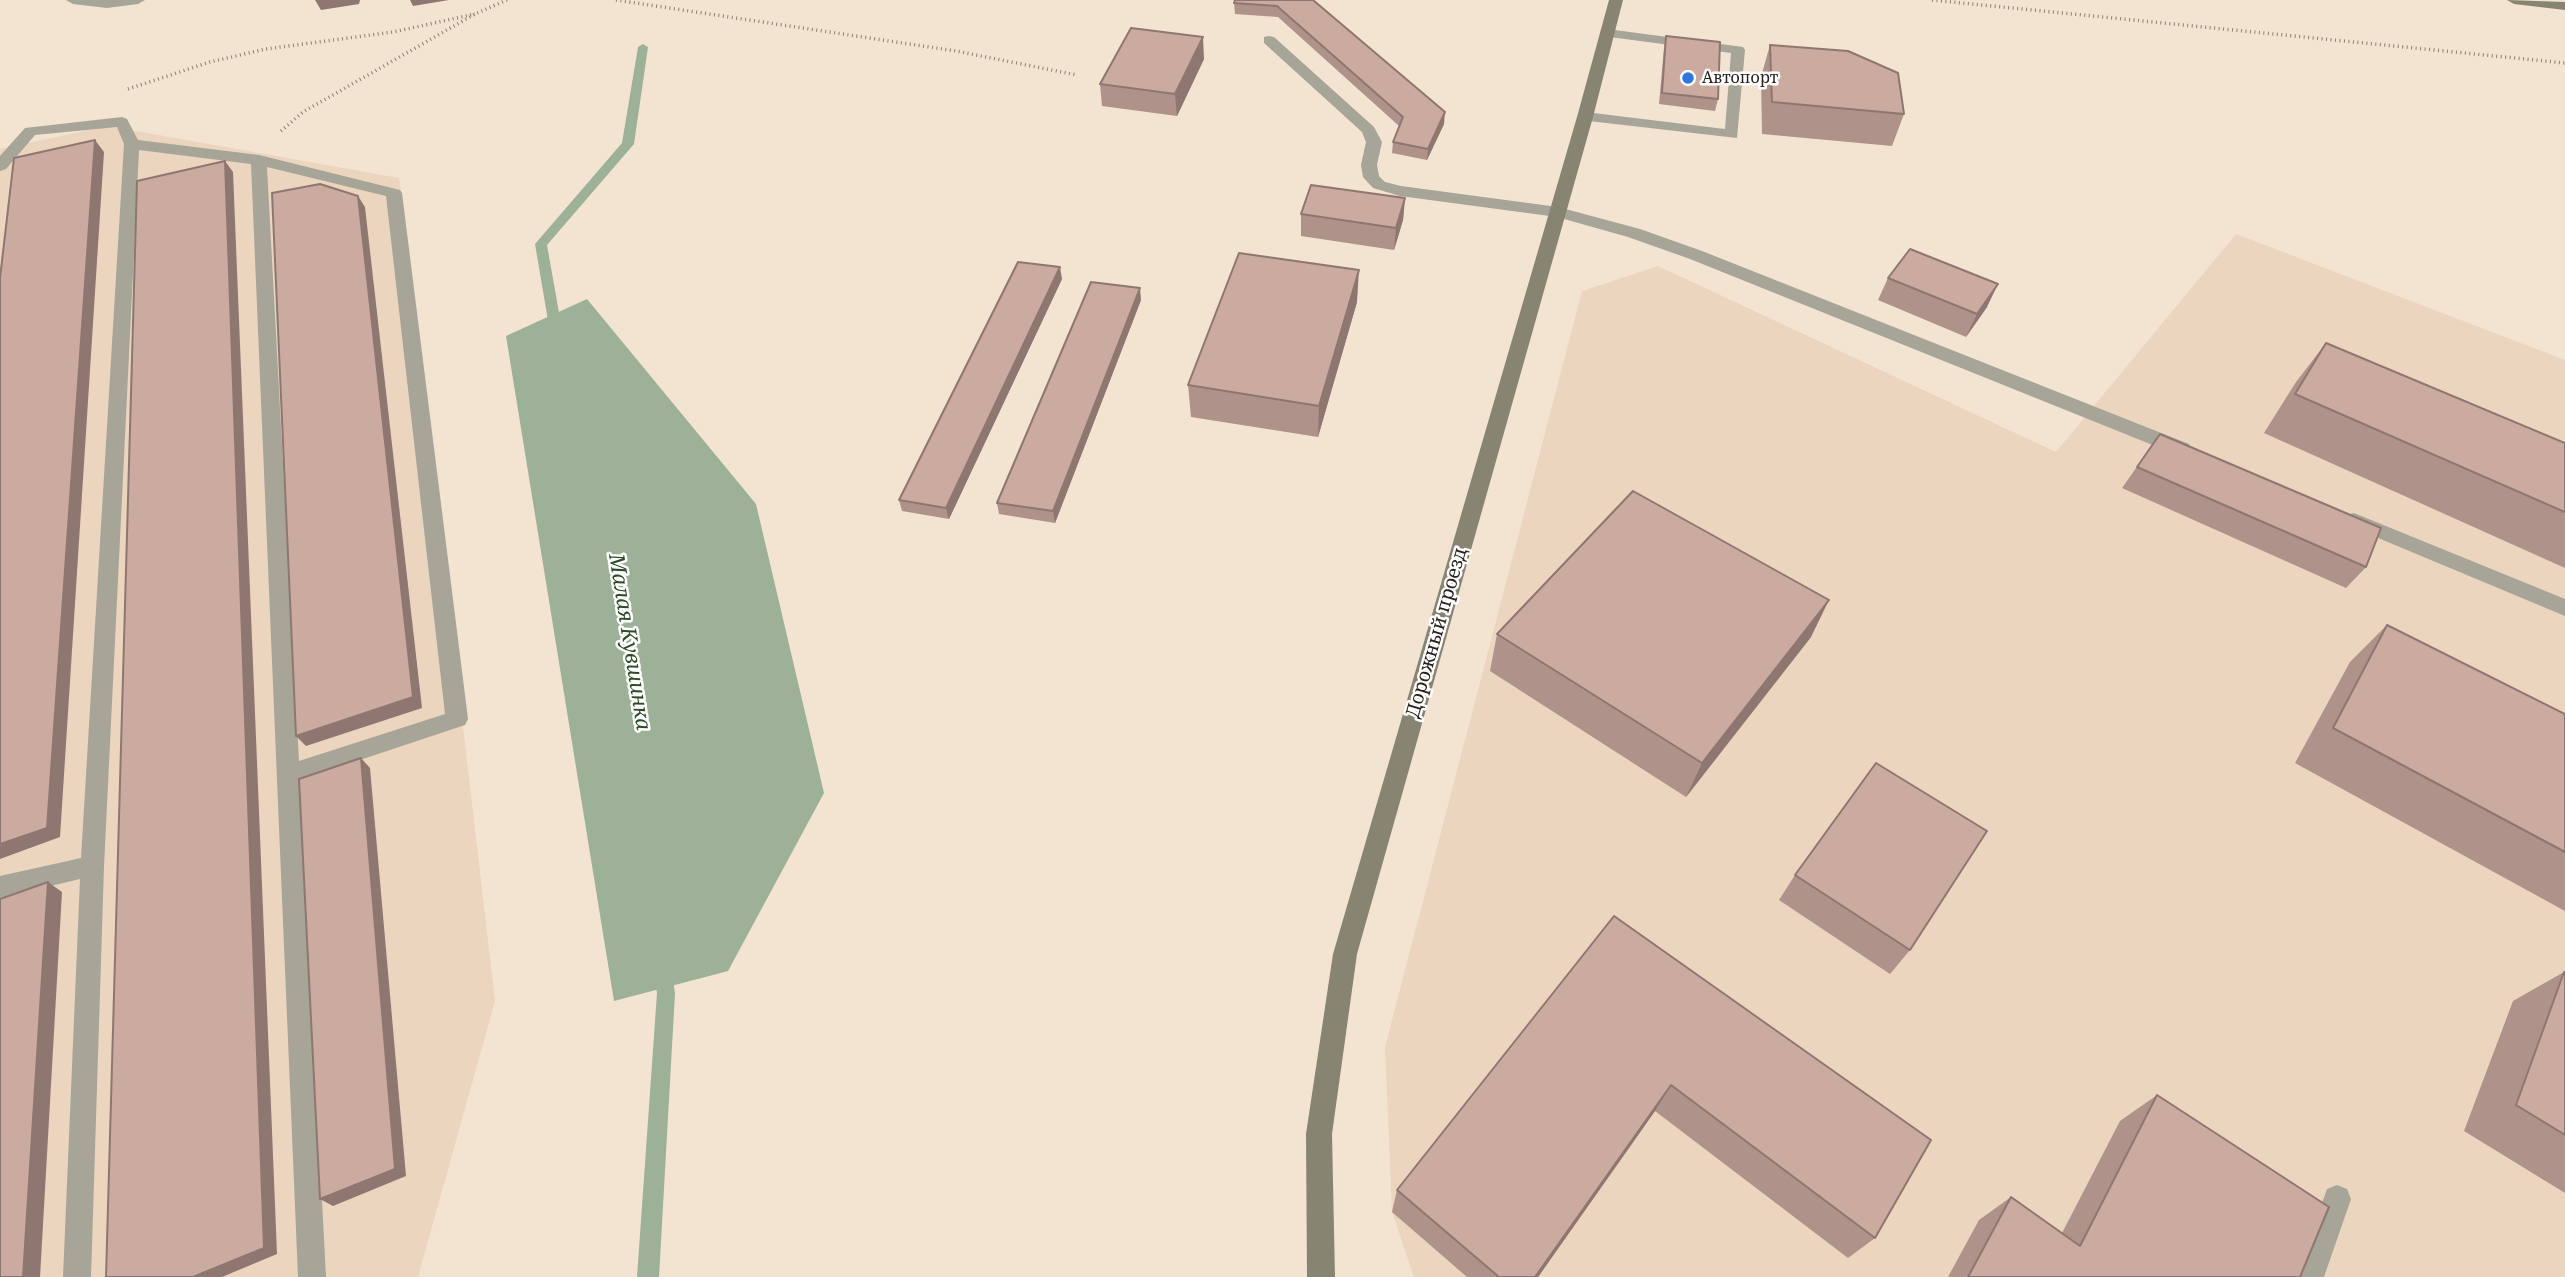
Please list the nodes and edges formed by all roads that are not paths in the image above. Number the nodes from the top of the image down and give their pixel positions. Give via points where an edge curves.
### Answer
1 (73, 0) edge
2 (138, 0) edge
3 (1616, 0) edge
4 (2514, 0) edge
5 (2565, 6) edge
6 (1606, 33) junction
7 (1269, 40) dead end
8 (1585, 117) junction
9 (132, 144) junction
10 (259, 160) junction
11 (0, 166) edge
12 (1558, 212) junction
13 (2193, 453) edge
14 (2334, 512) edge
15 (2565, 608) edge
16 (289, 775) junction
17 (92, 866) junction
18 (0, 887) edge
19 (2337, 1199) dead end
20 (77, 1277) edge
21 (313, 1277) edge
22 (1321, 1277) edge
23 (2311, 1277) edge

1 - 2 lane via 107,4
3 - 6 street, Дорожный проезд
4 - 5 street
6 - 8 street, Дорожный проезд
6 - 8 lane via 1738,50 1732,135
7 - 12 lane via 1368,130 1374,142 1371,177 1379,185
8 - 12 street, Дорожный проезд
9 - 10 lane
9 - 11 lane via 122,122 30,131
9 - 17 lane
10 - 16 lane
10 - 16 lane via 394,193 457,719
12 - 13 lane via 1696,255
12 - 22 street, Дорожный проезд via 1345,954 1319,1134
14 - 15 lane
16 - 21 lane
17 - 18 lane
17 - 20 lane
19 - 23 lane

